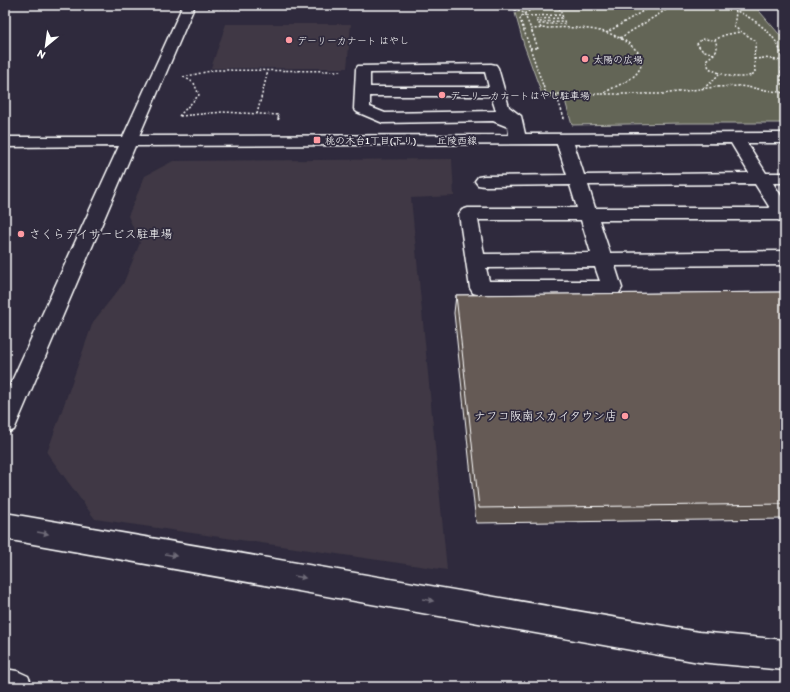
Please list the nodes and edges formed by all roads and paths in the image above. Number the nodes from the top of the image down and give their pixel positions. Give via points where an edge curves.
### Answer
1 (279, 5) edge
2 (503, 5) edge
3 (577, 5) edge
4 (653, 5) edge
5 (674, 5) edge
6 (723, 5) edge
7 (188, 6) edge
8 (559, 7) dead end
9 (732, 8) junction
10 (524, 13) junction
11 (562, 15) junction
12 (526, 16) junction
13 (541, 28) junction
14 (532, 29) junction
15 (740, 32) junction
16 (606, 33) junction
17 (620, 38) junction
18 (715, 40) junction
19 (530, 48) junction
20 (715, 54) junction
21 (754, 59) junction
22 (782, 61) junction
23 (268, 71) junction
24 (346, 71) dead end
25 (719, 74) junction
26 (701, 89) dead end
27 (785, 89) edge
28 (497, 91) junction
29 (362, 92) junction
30 (785, 93) edge
31 (602, 95) junction
32 (257, 114) junction
33 (279, 115) dead end
34 (180, 116) junction
35 (517, 132) junction
36 (736, 138) junction
37 (785, 138) edge
38 (564, 139) junction
39 (129, 141) junction
40 (170, 141) junction
41 (5, 142) edge
42 (785, 178) edge
43 (761, 179) junction
44 (577, 180) junction
45 (484, 181) dead end
46 (588, 214) junction
47 (784, 215) edge
48 (785, 258) edge
49 (603, 259) junction
50 (475, 261) junction
51 (5, 423) edge
52 (5, 526) edge
53 (785, 655) edge
54 (5, 685) edge
55 (17, 687) edge

1 - 7 path via 278,8
2 - 10 path
3 - 10 path via 539,7
4 - 16 path
5 - 17 path
6 - 9 path
7 - 39 main road
8 - 11 path
9 - 15 path via 736,12 734,27
9 - 22 path via 749,17 769,35 780,52
10 - 12 path
10 - 19 path via 520,19
11 - 12 path
11 - 13 path via 563,18 536,19 537,22 564,21 565,24 538,24
12 - 14 path
13 - 14 path
13 - 16 path via 576,28
14 - 19 path via 538,48
15 - 18 path via 724,35
15 - 21 path via 756,41
16 - 17 path
17 - 31 path via 640,56 640,69 636,75
18 - 20 path via 718,47
18 - 20 path via 702,40 697,44 703,50
19 - 31 path via 546,94
20 - 25 path via 706,60 707,65
21 - 22 path
21 - 25 path via 755,71 752,75 738,77
22 - 27 path via 780,80
23 - 24 path
23 - 32 path
23 - 34 path via 215,70 183,77 193,81 199,95
25 - 26 path
28 - 29 main road
28 - 29 main road via 491,68 363,69
28 - 35 main road via 502,109 513,116
29 - 35 main road via 362,109 383,118 496,116
30 - 31 path via 740,86 663,94
32 - 33 path
32 - 34 path via 223,112
34 - 40 path
35 - 38 main road, 丘陵西線
35 - 40 main road, 丘陵西線
36 - 37 main road, 丘陵西線
36 - 38 main road, 丘陵西線
36 - 43 main road
38 - 44 main road
39 - 40 main road, 丘陵西線
39 - 41 main road, 丘陵西線
39 - 51 main road
42 - 43 main road
43 - 44 main road
43 - 47 main road
44 - 45 main road
44 - 46 main road
46 - 47 main road
46 - 49 main road
46 - 50 main road via 468,214
48 - 49 main road
49 - 50 main road
49 - 50 main road via 612,288 480,288
52 -> 53 main road via 698,647
54 - 55 main road

